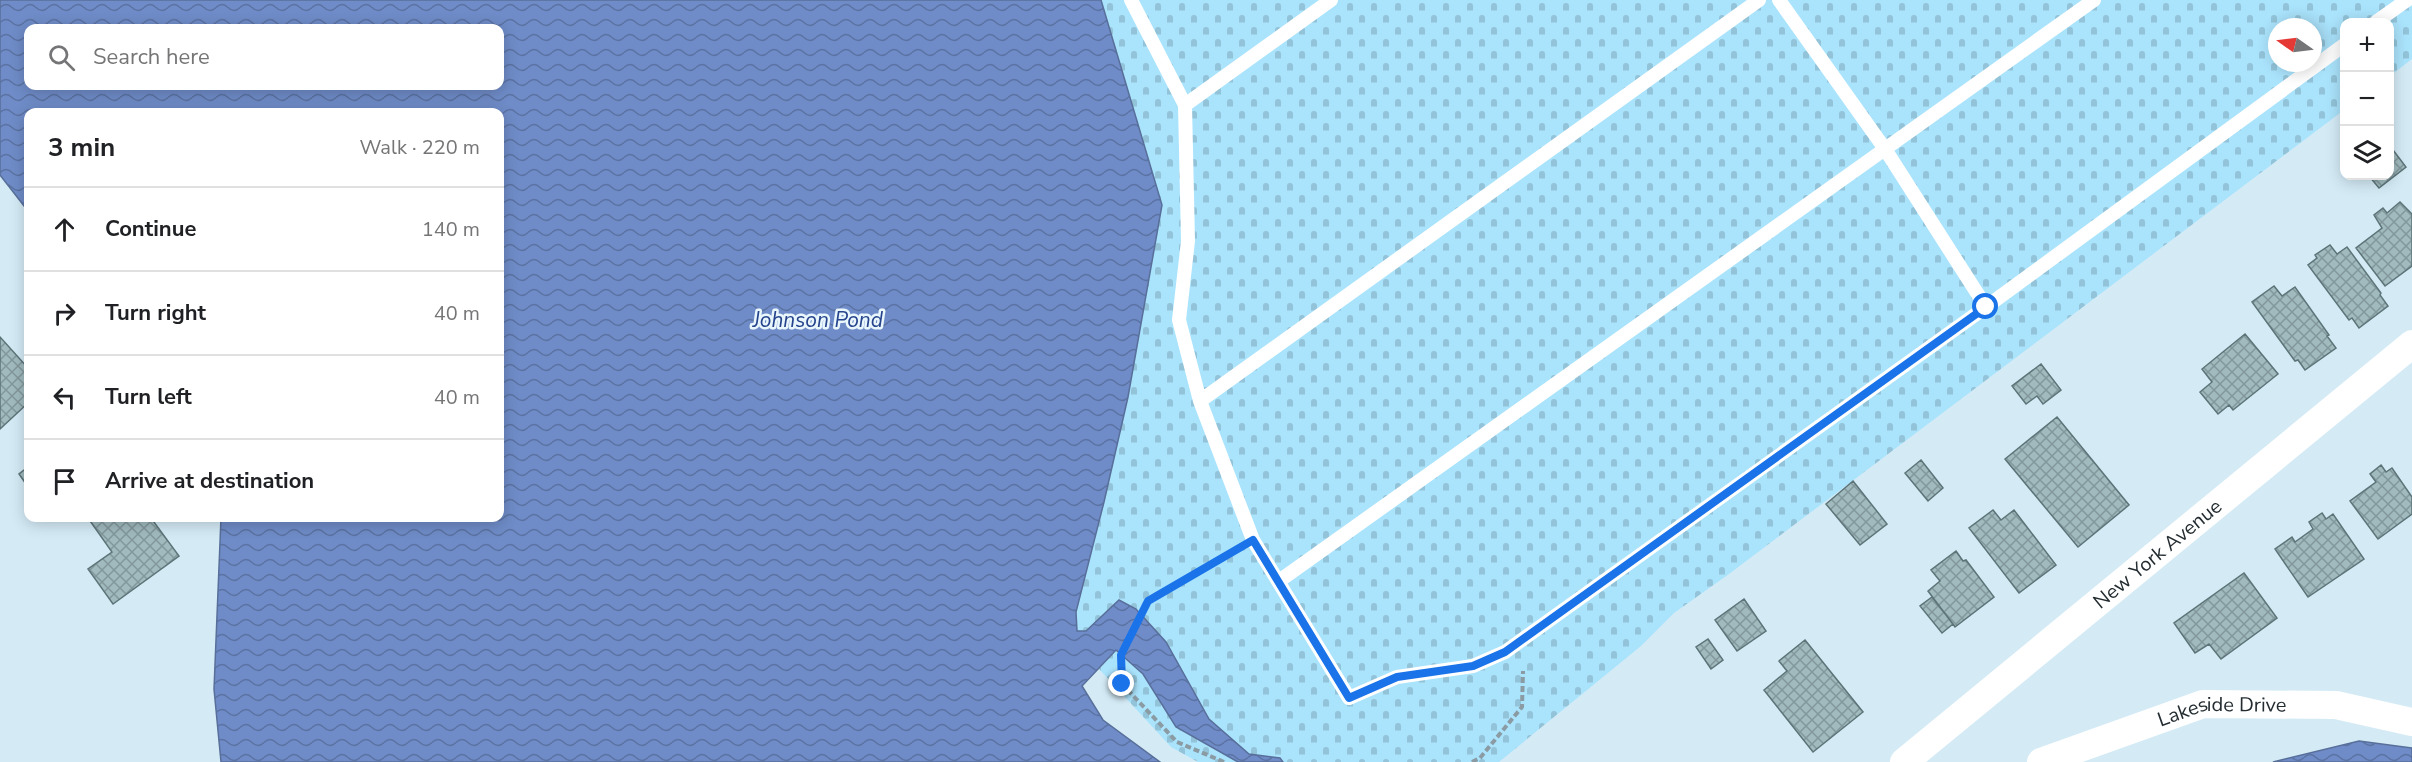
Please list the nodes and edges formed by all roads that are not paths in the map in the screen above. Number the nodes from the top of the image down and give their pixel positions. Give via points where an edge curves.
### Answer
1 (1131, 0) edge
2 (1331, 0) edge
3 (1759, 0) edge
4 (1779, 0) edge
5 (2094, 0) edge
6 (2407, 0) edge
7 (2382, 18) edge
8 (2340, 48) edge
9 (1185, 105) junction
10 (1885, 149) junction
11 (1986, 307) junction
12 (2412, 344) edge
13 (1200, 400) junction
14 (1279, 581) junction
15 (2412, 722) edge
16 (1904, 762) edge
17 (2041, 762) edge

1 - 9 lane
2 - 9 lane
3 - 13 lane
4 - 10 lane
5 - 10 lane
6 - 7 lane
8 - 11 lane
9 - 13 lane via 1188,241 1179,320
10 - 11 lane
10 - 14 lane
11 - 14 lane via 1505,652 1473,666 1397,677 1349,698
12 - 16 street, New York Avenue
13 - 14 lane via 1253,540
15 - 17 street, Lakeside Drive via 2336,705 2203,704

